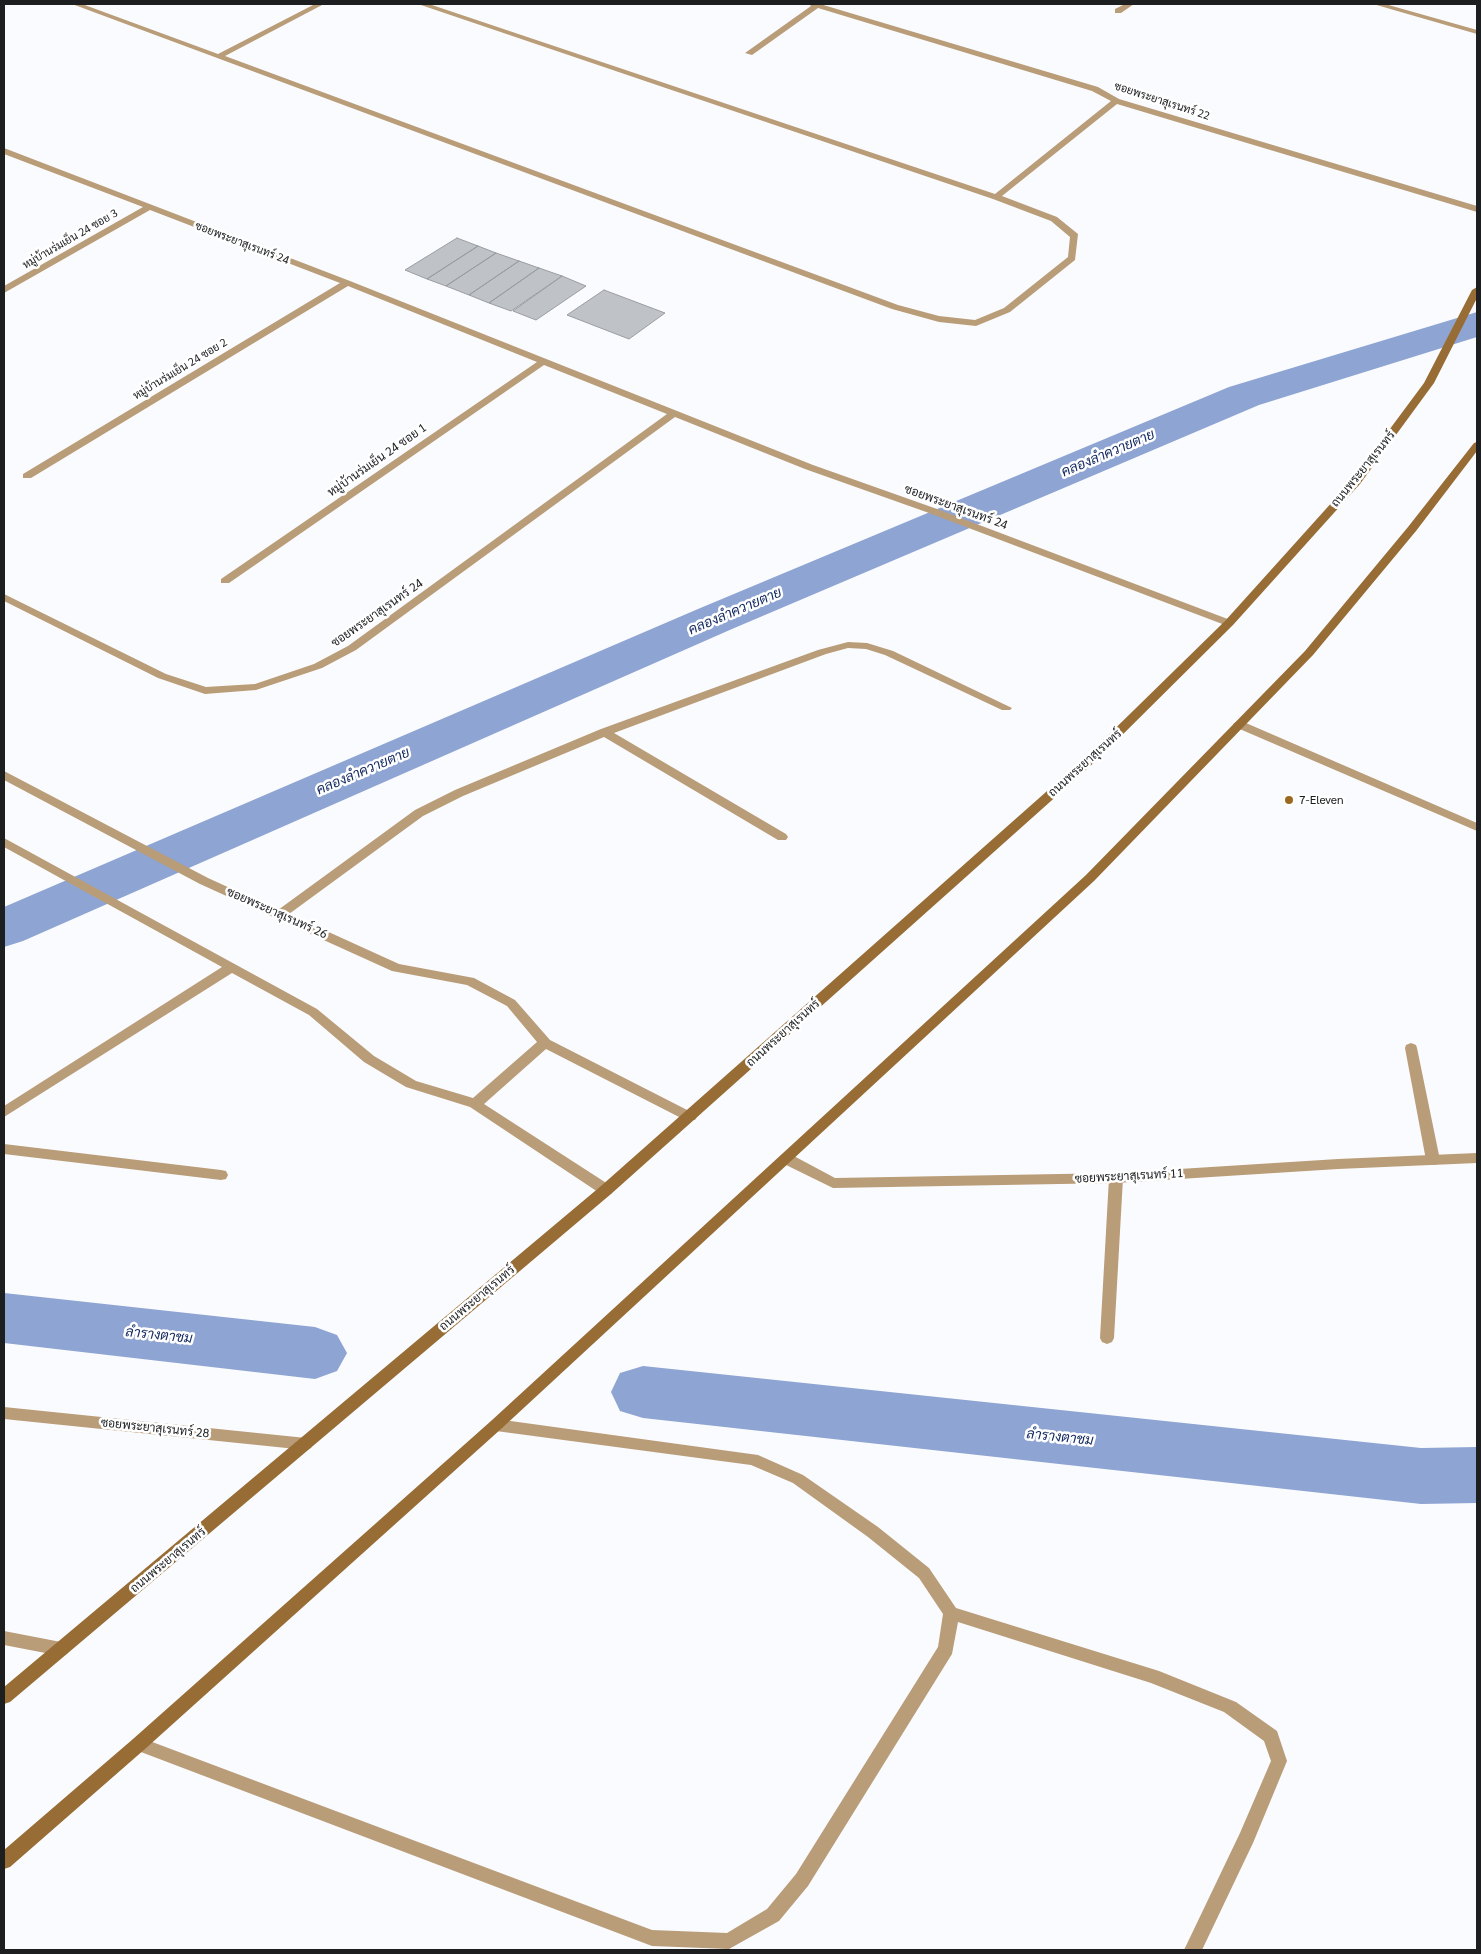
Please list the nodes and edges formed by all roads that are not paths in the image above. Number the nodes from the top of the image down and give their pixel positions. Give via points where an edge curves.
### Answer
1 (76, 4) edge
2 (320, 4) edge
3 (422, 4) edge
4 (815, 4) edge
5 (1130, 4) edge
6 (1377, 4) edge
7 (1118, 11) dead end
8 (1477, 32) edge
9 (749, 53) dead end
10 (220, 56) junction
11 (1116, 101) junction
12 (4, 151) edge
13 (996, 197) junction
14 (148, 208) junction
15 (1477, 209) edge
16 (347, 283) junction
17 (4, 290) edge
18 (1477, 290) edge
19 (544, 361) junction
20 (675, 414) junction
21 (1477, 445) edge
22 (27, 476) dead end
23 (226, 580) dead end
24 (4, 597) edge
25 (1229, 623) junction
26 (1006, 708) dead end
27 (1239, 724) junction
28 (605, 732) junction
29 (4, 775) edge
30 (1477, 827) edge
31 (782, 837) dead end
32 (4, 842) edge
33 (281, 914) junction
34 (232, 966) junction
35 (546, 1043) junction
36 (1411, 1048) dead end
37 (475, 1104) junction
38 (4, 1112) edge
39 (690, 1116) junction
40 (4, 1148) edge
41 (1477, 1158) edge
42 (787, 1159) junction
43 (1433, 1160) junction
44 (221, 1175) dead end
45 (1116, 1178) junction
46 (606, 1190) junction
47 (1107, 1338) dead end
48 (4, 1413) edge
49 (496, 1425) junction
50 (306, 1444) junction
51 (952, 1613) junction
52 (4, 1638) edge
53 (61, 1649) junction
54 (4, 1697) edge
55 (139, 1744) junction
56 (4, 1861) edge
57 (1193, 1950) edge

1 - 10 street
2 - 10 street
3 - 13 street
4 - 9 street
4 - 11 street, ซอยพระยาสุเรนทร์ 22 via 1095,89
5 - 7 street
6 - 8 street
10 - 13 street via 886,303 938,319 976,323 1007,310 1072,258 1075,236 1054,219
11 - 13 street
11 - 15 street, ซอยพระยาสุเรนทร์ 22
12 - 14 street, ซอยพระยาสุเรนทร์ 24
14 - 16 street, ซอยพระยาสุเรนทร์ 24
14 - 17 street, หมู่บ้านร่มเย็น 24 ซอย 3
16 - 19 street, ซอยพระยาสุเรนทร์ 24
16 - 22 street, หมู่บ้านร่มเย็น 24 ซอย 2
18 - 25 street, ถนนพระยาสุเรนทร์ via 1429,383 1356,482
19 - 20 street, ซอยพระยาสุเรนทร์ 24
19 - 23 street, หมู่บ้านร่มเย็น 24 ซอย 1
20 - 24 street, ซอยพระยาสุเรนทร์ 24 via 352,648 318,666 256,687 205,691 171,679
20 - 25 street, ซอยพระยาสุเรนทร์ 24
21 - 27 street via 1412,529 1308,653
25 - 39 street, ถนนพระยาสุเรนทร์ via 1094,756
26 - 28 street via 889,654 867,646 848,645
27 - 30 street
27 - 42 street via 1090,878
28 - 31 street
28 - 33 street via 459,793 419,814
29 - 33 street, ซอยพระยาสุเรนทร์ 26 via 204,881
32 - 34 street
33 - 35 street, ซอยพระยาสุเรนทร์ 26 via 396,968 470,980 511,1003
34 - 37 street via 313,1012 369,1060 389,1072 411,1084
34 - 38 street
35 - 37 street
35 - 39 street, ซอยพระยาสุเรนทร์ 26
36 - 43 street
37 - 46 street
39 - 46 street, ถนนพระยาสุเรนทร์
40 - 44 street
41 - 43 street, ซอยพระยาสุเรนทร์ 11
42 - 45 street, ซอยพระยาสุเรนทร์ 11 via 833,1183
42 - 49 street
43 - 45 street, ซอยพระยาสุเรนทร์ 11
45 - 47 street
46 - 50 street, ถนนพระยาสุเรนทร์
48 - 50 street, ซอยพระยาสุเรนทร์ 28
49 - 51 street via 754,1459 798,1479 873,1532 924,1573
49 - 55 street
50 - 53 street, ถนนพระยาสุเรนทร์
51 - 55 street via 946,1649 802,1880 773,1915 729,1941 652,1938
51 - 57 street via 1153,1676 1230,1707 1271,1736 1279,1761
52 - 53 street
53 - 54 street, ถนนพระยาสุเรนทร์
55 - 56 street

